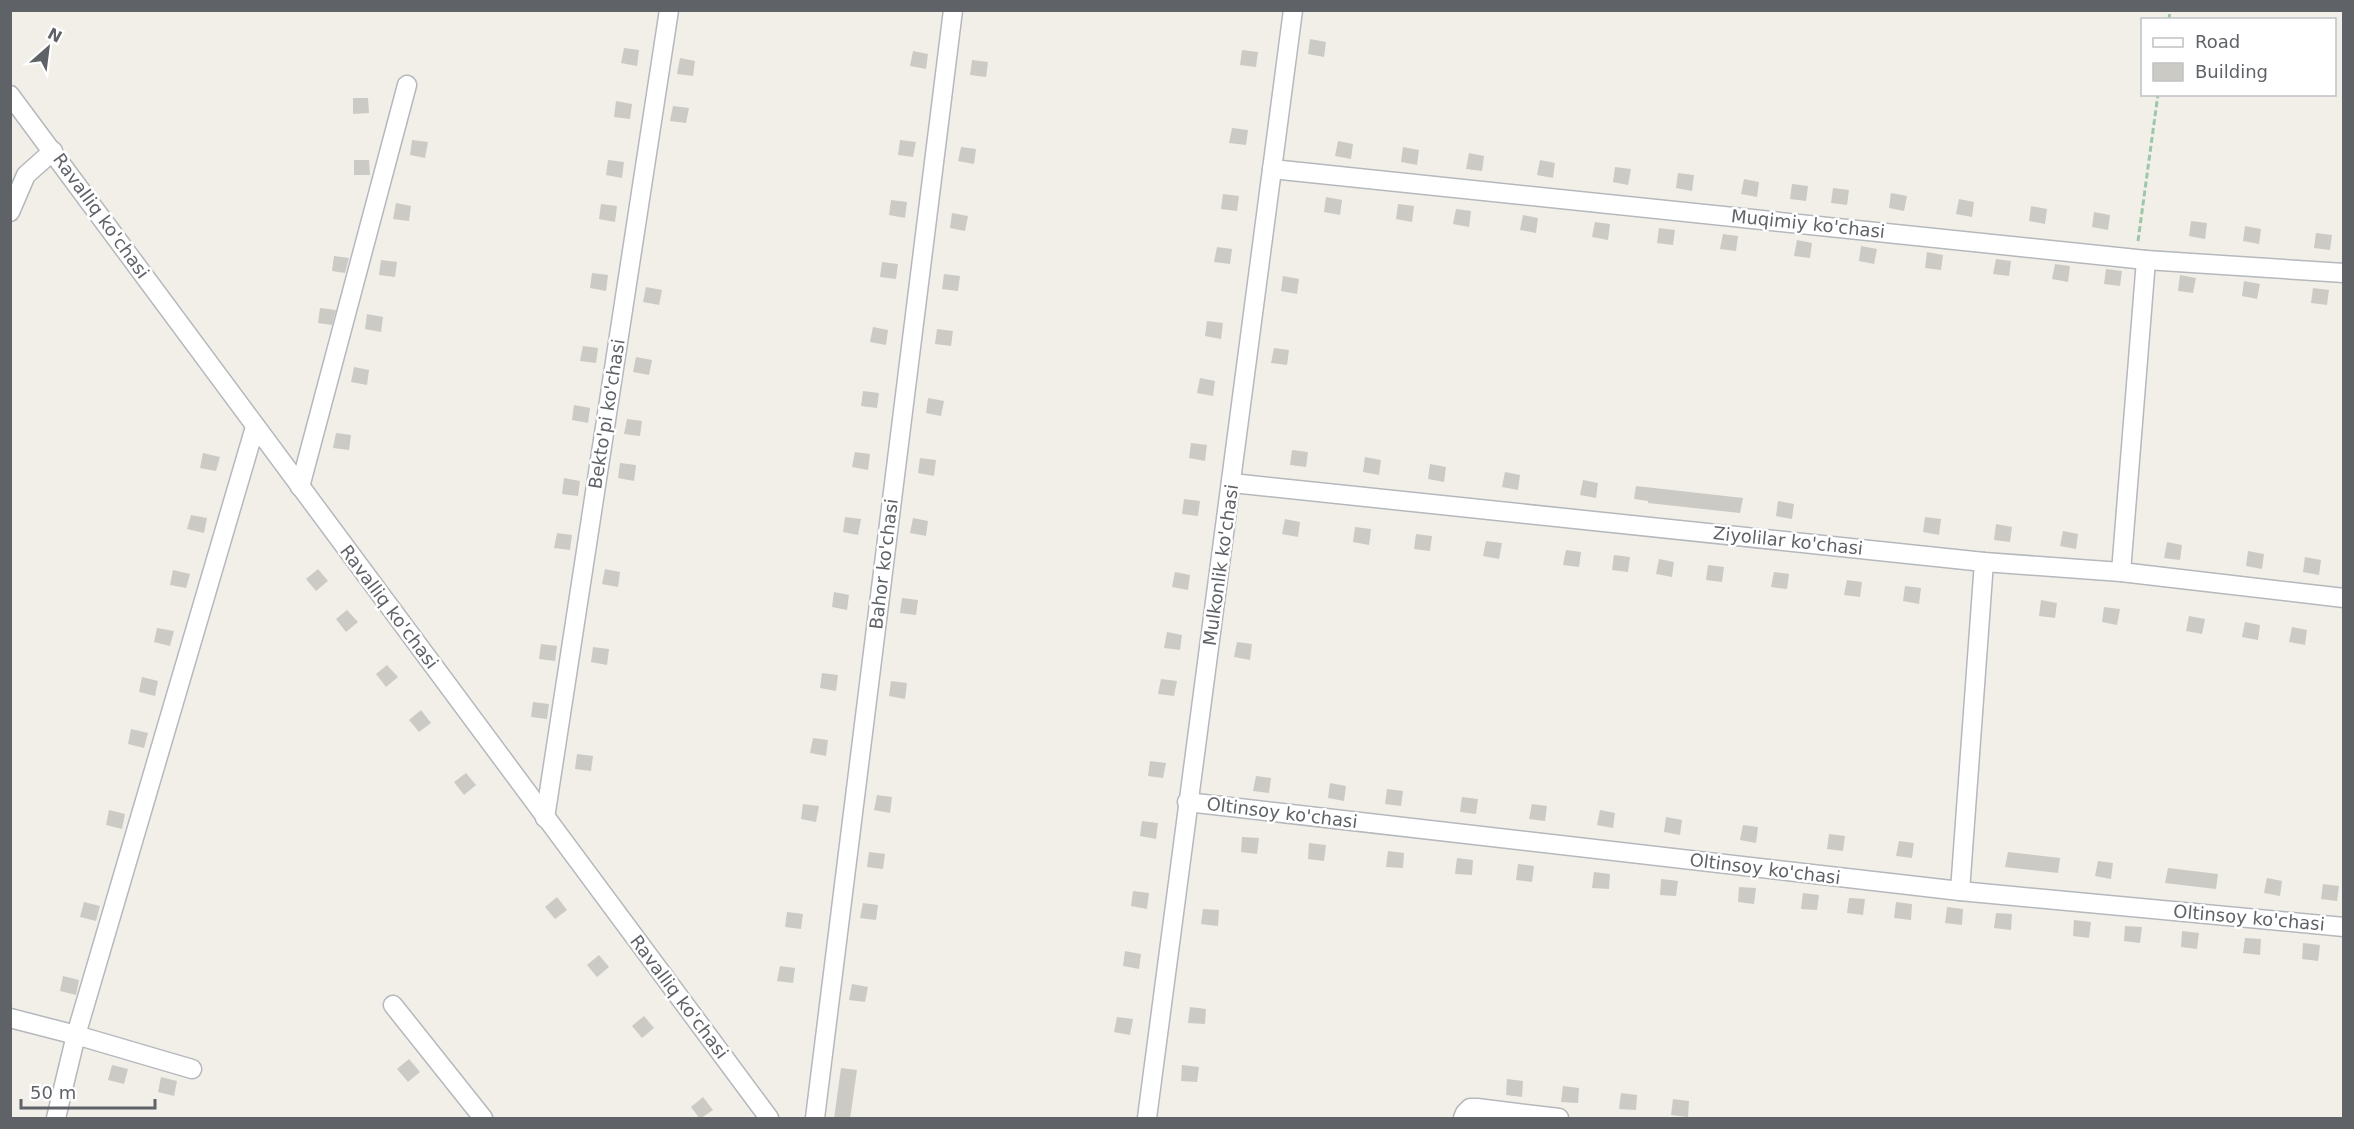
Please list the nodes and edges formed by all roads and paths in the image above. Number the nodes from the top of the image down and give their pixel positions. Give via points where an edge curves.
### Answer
1 (669, 10) edge
2 (953, 10) edge
3 (1293, 10) edge
4 (406, 85) dead end
5 (10, 95) edge
6 (2158, 96) edge
7 (53, 151) junction
8 (1272, 169) junction
9 (10, 212) edge
10 (2140, 259) junction
11 (2343, 273) edge
12 (255, 427) junction
13 (1232, 483) junction
14 (300, 487) junction
15 (1984, 562) junction
16 (2121, 572) junction
17 (2343, 598) edge
18 (1188, 802) junction
19 (545, 818) junction
20 (1960, 891) junction
21 (2343, 927) edge
22 (393, 1005) dead end
23 (10, 1018) edge
24 (76, 1035) junction
25 (192, 1069) dead end
26 (56, 1119) edge
27 (483, 1119) edge
28 (769, 1119) edge
29 (815, 1119) edge
30 (1148, 1119) edge
31 (1463, 1119) edge
32 (1559, 1119) edge

1 - 19 street, Bekto'pi ko'chasi
2 - 29 street, Bahor ko'chasi
3 - 8 street, Mulkonlik ko'chasi
4 - 14 street
5 - 7 street, Ravalliq ko'chasi
6 - 10 path
7 - 9 street via 26,175
7 - 12 street, Ravalliq ko'chasi
8 - 10 street, Muqimiy ko'chasi
8 - 13 street, Mulkonlik ko'chasi
10 - 11 street, Muqimiy ko'chasi
10 - 16 street
12 - 14 street, Ravalliq ko'chasi
12 - 24 street
13 - 15 street, Ziyolilar ko'chasi
13 - 18 street, Mulkonlik ko'chasi
14 - 19 street, Ravalliq ko'chasi
15 - 16 street, Ziyolilar ko'chasi
15 - 20 street
16 - 17 street, Ziyolilar ko'chasi
18 - 20 street, Oltinsoy ko'chasi
18 - 30 street, Mulkonlik ko'chasi
19 - 28 street, Ravalliq ko'chasi
20 - 21 street, Oltinsoy ko'chasi
22 - 27 street
23 - 24 street
24 - 25 street
24 - 26 street
31 - 32 street via 1470,1108

